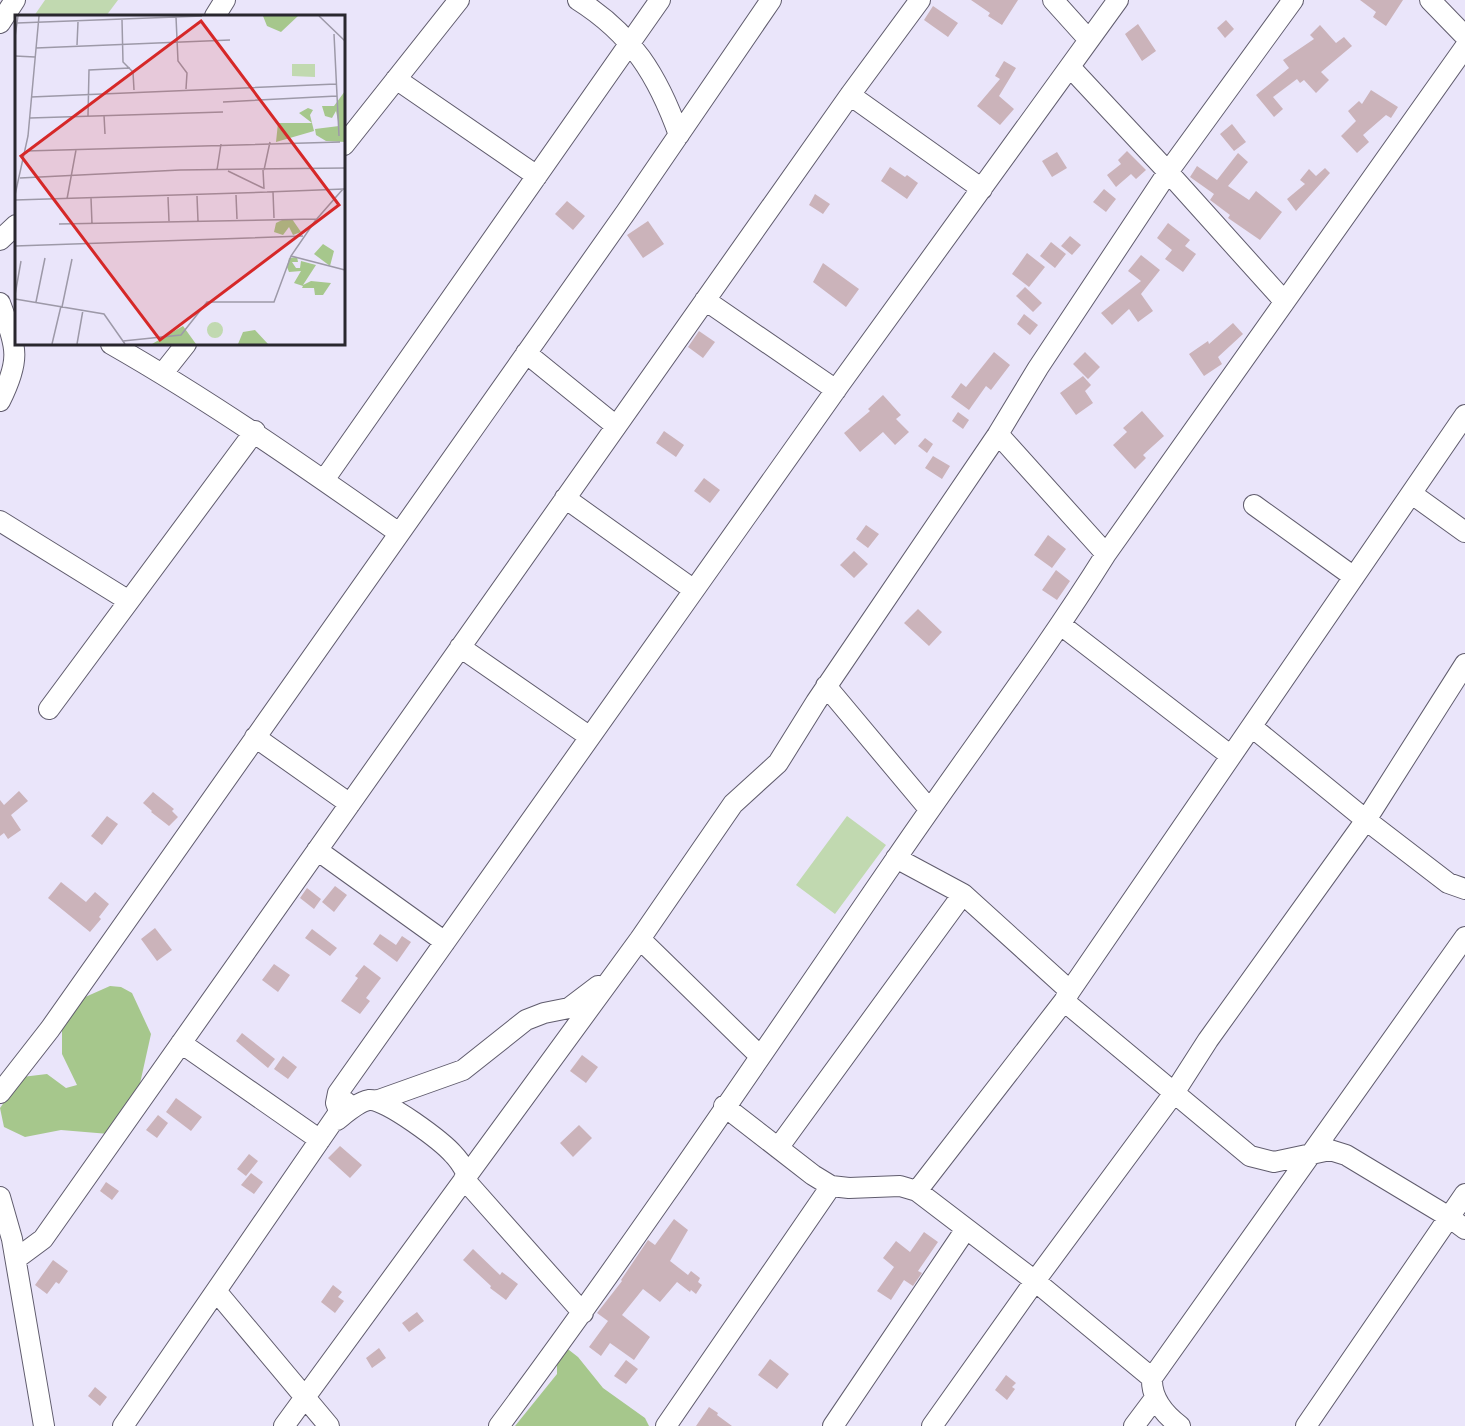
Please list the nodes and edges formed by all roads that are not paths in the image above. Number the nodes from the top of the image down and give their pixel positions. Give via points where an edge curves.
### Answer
1 (15, 0) edge
2 (225, 0) edge
3 (459, 0) edge
4 (579, 0) edge
5 (660, 0) edge
6 (771, 0) edge
7 (920, 0) edge
8 (1053, 0) edge
9 (1118, 0) edge
10 (1293, 0) edge
11 (1431, 0) edge
12 (216, 15) edge
13 (0, 23) edge
14 (1465, 36) edge
15 (1089, 40) junction
16 (630, 43) junction
17 (1465, 47) edge
18 (1070, 67) junction
19 (396, 79) junction
20 (850, 95) junction
21 (679, 135) junction
22 (345, 144) edge
23 (1168, 172) junction
24 (537, 176) junction
25 (982, 189) junction
26 (15, 226) edge
27 (0, 240) edge
28 (15, 297) edge
29 (705, 300) junction
30 (0, 301) edge
31 (1284, 302) junction
32 (113, 345) edge
33 (185, 345) edge
34 (526, 353) junction
35 (852, 368) junction
36 (163, 373) junction
37 (836, 390) junction
38 (0, 401) edge
39 (1465, 415) edge
40 (616, 426) junction
41 (255, 431) junction
42 (998, 434) junction
43 (324, 480) junction
44 (1412, 494) junction
45 (565, 498) junction
46 (1254, 505) dead end
47 (0, 521) edge
48 (1465, 532) edge
49 (399, 533) junction
50 (1106, 554) junction
51 (1354, 577) junction
52 (694, 590) junction
53 (129, 601) junction
54 (1061, 625) junction
55 (460, 647) junction
56 (1465, 664) edge
57 (826, 686) junction
58 (49, 709) dead end
59 (1252, 727) junction
60 (255, 737) junction
61 (590, 737) junction
62 (1231, 756) junction
63 (350, 804) junction
64 (930, 809) junction
65 (1366, 820) junction
66 (317, 850) junction
67 (896, 858) junction
68 (1465, 889) edge
69 (963, 894) junction
70 (1465, 937) edge
71 (640, 939) junction
72 (445, 942) junction
73 (614, 974) junction
74 (1067, 996) junction
75 (181, 1043) junction
76 (760, 1056) junction
77 (0, 1093) edge
78 (1174, 1093) junction
79 (375, 1101) junction
80 (724, 1106) junction
81 (330, 1125) junction
82 (778, 1148) junction
83 (1312, 1153) junction
84 (466, 1177) junction
85 (831, 1186) junction
86 (917, 1191) junction
87 (1465, 1194) edge
88 (0, 1197) edge
89 (1449, 1217) junction
90 (966, 1229) junction
91 (1465, 1229) edge
92 (9, 1247) edge
93 (1035, 1281) junction
94 (216, 1291) junction
95 (583, 1314) junction
96 (1152, 1378) junction
97 (305, 1397) junction
98 (1155, 1398) junction
99 (44, 1426) edge
100 (123, 1426) edge
101 (284, 1426) edge
102 (329, 1426) edge
103 (499, 1426) edge
104 (666, 1426) edge
105 (833, 1426) edge
106 (932, 1426) edge
107 (1134, 1426) edge
108 (1180, 1426) edge
109 (1306, 1426) edge

1 - 13 street
2 - 12 street
3 - 19 street
4 - 16 street
5 - 16 street
6 - 21 street
7 - 20 street
8 - 15 street
9 - 15 street
10 - 23 street
11 - 14 street
15 - 18 street
16 - 21 street via 654,76
16 - 24 street
17 - 31 street
18 - 23 street
18 - 25 street
19 - 22 street
19 - 24 street
20 - 25 street
20 - 29 street
21 - 34 street
23 - 31 street
23 - 42 street
24 - 43 street
25 - 35 street
26 - 27 street
28 - 30 street
29 - 37 street
29 - 40 street
30 - 38 street via 16,357
31 - 50 street
32 - 36 street
33 - 36 street
34 - 40 street
34 - 49 street
35 - 37 street
35 - 81 street via 849,390
36 - 41 street
37 - 52 street
39 - 44 street
40 - 45 street
41 - 43 street
41 - 53 street
42 - 50 street
42 - 57 street
43 - 49 street
44 - 48 street
44 - 51 street
45 - 52 street
45 - 55 street
46 - 51 street
47 - 53 street
49 - 60 street
50 - 54 street
51 - 59 street
52 - 61 street
53 - 58 street
54 - 62 street
54 - 64 street
55 - 61 street
55 - 63 street
56 - 65 street
57 - 64 street
57 - 71 street via 778,763 733,804
59 - 62 street
59 - 65 street
60 - 63 street
60 - 77 street via 57,1019
61 - 72 street
62 - 74 street
63 - 66 street
64 - 67 street
65 - 68 street via 1448,884
65 - 78 street
66 - 72 street
66 - 75 street
67 - 69 street
67 - 76 street
69 - 74 street
69 - 82 street
70 - 83 street
71 - 73 street
71 - 76 street
72 - 81 street via 338,1093
73 - 79 street via 569,1008 526,1020 464,1070
73 - 84 street
74 - 78 street
74 - 86 street
75 - 81 street
75 - 92 street via 43,1239
76 - 80 street
78 - 83 street via 1250,1155 1274,1162
78 - 93 street
79 - 81 street via 360,1104
79 - 84 street via 430,1134 453,1153
80 - 82 street
80 - 95 street
81 - 94 street
82 - 85 street
83 - 89 street via 1330,1150 1346,1155
83 - 96 street
84 - 95 street
84 - 97 street
85 - 86 street via 900,1186
85 - 104 street
86 - 90 street
87 - 89 street
88 - 92 street
89 - 91 street
89 - 109 street
90 - 93 street
90 - 105 street
92 - 99 street
93 - 96 street
93 - 106 street
94 - 97 street
94 - 100 street
95 - 103 street
96 - 98 street
97 - 101 street
97 - 102 street
98 - 107 street
98 - 108 street

